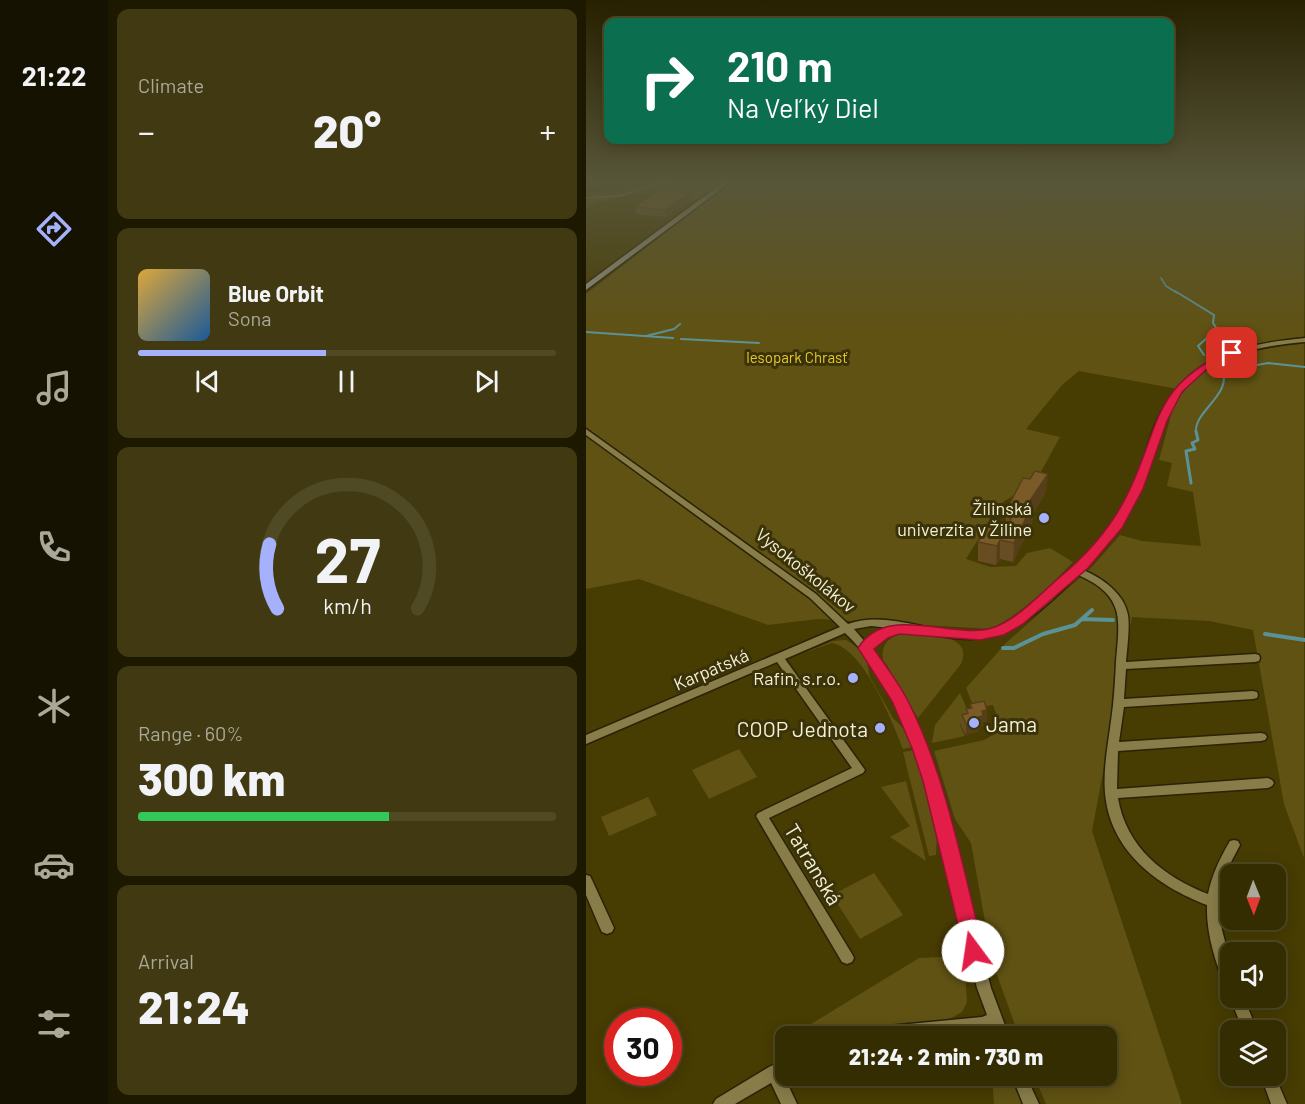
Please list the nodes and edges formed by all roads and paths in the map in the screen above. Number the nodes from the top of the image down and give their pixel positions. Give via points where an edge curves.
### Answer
1 (660, 233) edge
2 (586, 288) edge
3 (1304, 340) edge
4 (586, 431) edge
5 (1077, 571) junction
6 (848, 628) junction
7 (905, 629) junction
8 (866, 648) junction
9 (1255, 657) dead end
10 (779, 658) junction
11 (1121, 666) junction
12 (1253, 695) dead end
13 (1118, 703) junction
14 (1261, 737) dead end
15 (586, 740) edge
16 (1114, 747) junction
17 (1268, 783) dead end
18 (1111, 794) junction
19 (1234, 845) dead end
20 (586, 880) edge
21 (1212, 901) junction
22 (607, 928) dead end
23 (1220, 947) edge
24 (847, 958) dead end
25 (995, 1019) junction
26 (961, 1026) edge
27 (998, 1026) edge
28 (775, 1072) edge
29 (784, 1086) edge
30 (1023, 1086) edge
31 (1272, 1086) edge
32 (721, 1104) edge
33 (789, 1104) edge
34 (1031, 1104) edge
35 (1279, 1104) edge

1 - 2 street
3 - 5 street, Karpatská via 1232,353 1190,377 1165,411 1123,515
4 - 6 street, Vysokoškolákov via 787,576
5 - 7 street, Karpatská via 1018,621 998,631 971,635
5 - 11 street via 1106,586 1118,599 1123,615
6 - 7 street, Karpatská via 865,622
6 - 8 street, Vysokoškolákov
6 - 10 street, Karpatská
7 - 8 street via 882,635
8 - 25 street, Vysokoškolákov via 899,700 921,748
9 - 11 street
10 - 15 street, Karpatská
10 - 24 street, Tatranská via 859,770 762,816
11 - 13 street
12 - 13 street
13 - 16 street
14 - 16 street
16 - 18 street
17 - 18 street
18 - 21 street via 1122,828 1144,861 1173,886
19 - 21 street via 1215,883
20 - 22 street
21 - 23 street
25 - 26 street
25 - 27 street, Vysokoškolákov
28 - 32 street
29 - 33 street
30 - 34 street
31 - 35 street

